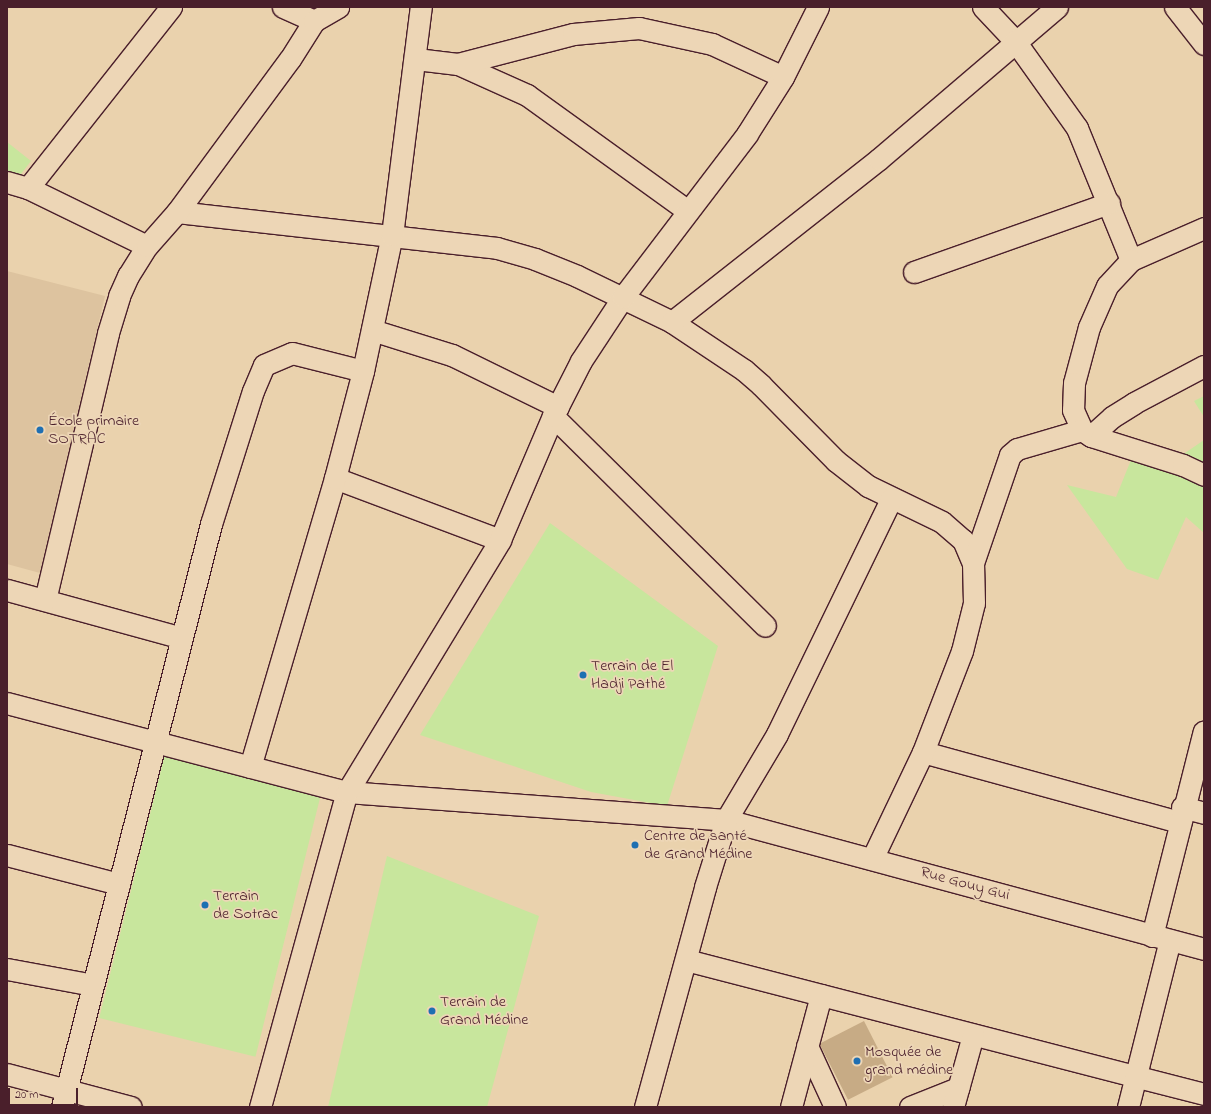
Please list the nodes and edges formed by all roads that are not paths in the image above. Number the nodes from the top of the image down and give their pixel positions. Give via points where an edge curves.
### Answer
1 (172, 7) edge
2 (283, 7) edge
3 (338, 7) edge
4 (421, 7) edge
5 (818, 7) edge
6 (983, 7) edge
7 (1057, 7) edge
8 (1175, 7) edge
9 (314, 21) junction
10 (1015, 41) junction
11 (1204, 44) edge
12 (416, 59) junction
13 (458, 64) junction
14 (783, 77) junction
15 (7, 182) edge
16 (28, 188) junction
17 (1109, 203) junction
18 (688, 211) junction
19 (177, 212) junction
20 (1204, 228) edge
21 (392, 235) junction
22 (147, 246) junction
23 (1131, 260) junction
24 (914, 272) dead end
25 (623, 298) junction
26 (672, 322) junction
27 (372, 330) junction
28 (1204, 366) edge
29 (363, 371) junction
30 (555, 412) junction
31 (1087, 433) junction
32 (1204, 475) edge
33 (335, 478) junction
34 (891, 499) junction
35 (500, 540) junction
36 (973, 563) junction
37 (7, 590) edge
38 (45, 600) junction
39 (765, 626) dead end
40 (182, 638) junction
41 (7, 703) edge
42 (1204, 731) edge
43 (155, 742) junction
44 (923, 752) junction
45 (250, 766) junction
46 (347, 792) junction
47 (1204, 813) edge
48 (1181, 815) junction
49 (726, 820) junction
50 (7, 855) edge
51 (872, 859) junction
52 (119, 884) junction
53 (1161, 938) junction
54 (1204, 949) edge
55 (686, 960) junction
56 (7, 969) edge
57 (93, 985) junction
58 (821, 995) junction
59 (973, 1035) junction
60 (807, 1046) junction
61 (7, 1074) edge
62 (1136, 1077) junction
63 (1204, 1094) edge
64 (64, 1098) edge
65 (955, 1098) edge
66 (131, 1107) edge
67 (260, 1107) edge
68 (645, 1107) edge
69 (791, 1107) edge
70 (835, 1107) edge
71 (910, 1107) edge
72 (1128, 1107) edge

1 - 16 street
2 - 9 street
3 - 9 street
4 - 12 street
5 - 14 street
6 - 10 street
7 - 10 street
8 - 11 street
9 - 19 street via 290,59
10 - 17 street via 1077,128
10 - 26 street via 879,159
12 - 13 street
12 - 21 street
13 - 14 street via 573,34 640,28 712,44
13 - 18 street via 527,95
14 - 18 street via 747,134
15 - 16 street
16 - 22 street
17 - 23 street
17 - 24 street
18 - 25 street
19 - 21 street
19 - 22 street
20 - 23 street
21 - 25 street via 497,248 535,258
21 - 27 street
22 - 38 street via 119,296 78,454
23 - 31 street via 1107,286 1089,327 1074,383 1073,410
25 - 26 street
25 - 30 street via 581,361
26 - 34 street via 744,370 836,461 868,486
27 - 29 street
27 - 30 street via 452,355
28 - 31 street via 1134,403
29 - 33 street
29 - 40 street via 292,353 264,365 253,391 210,524
30 - 35 street
30 - 39 street
31 - 32 street via 1183,465
31 - 36 street via 1017,449 1010,455
33 - 35 street
33 - 45 street
34 - 36 street via 942,522 963,540
34 - 49 street via 777,734
35 - 46 street
36 - 44 street via 974,603 964,644
37 - 38 street
38 - 40 street
40 - 43 street
41 - 43 street, Rue Gouy Gui
42 - 48 street
43 - 45 street, Rue Gouy Gui
43 - 52 street
44 - 48 street
44 - 51 street
45 - 46 street, Rue Gouy Gui
46 - 49 street, Rue Gouy Gui
46 - 67 street
47 - 48 street
48 - 53 street
49 - 51 street, Rue Gouy Gui
49 - 55 street
50 - 52 street
51 - 53 street, Rue Gouy Gui
52 - 57 street
53 - 54 street, Rue Gouy Gui
53 - 62 street
55 - 58 street
55 - 68 street
56 - 57 street
57 - 64 street
58 - 59 street
58 - 60 street
59 - 62 street
59 - 65 street
60 - 69 street
60 - 70 street
61 - 64 street
62 - 63 street
62 - 72 street
64 - 66 street
65 - 71 street

